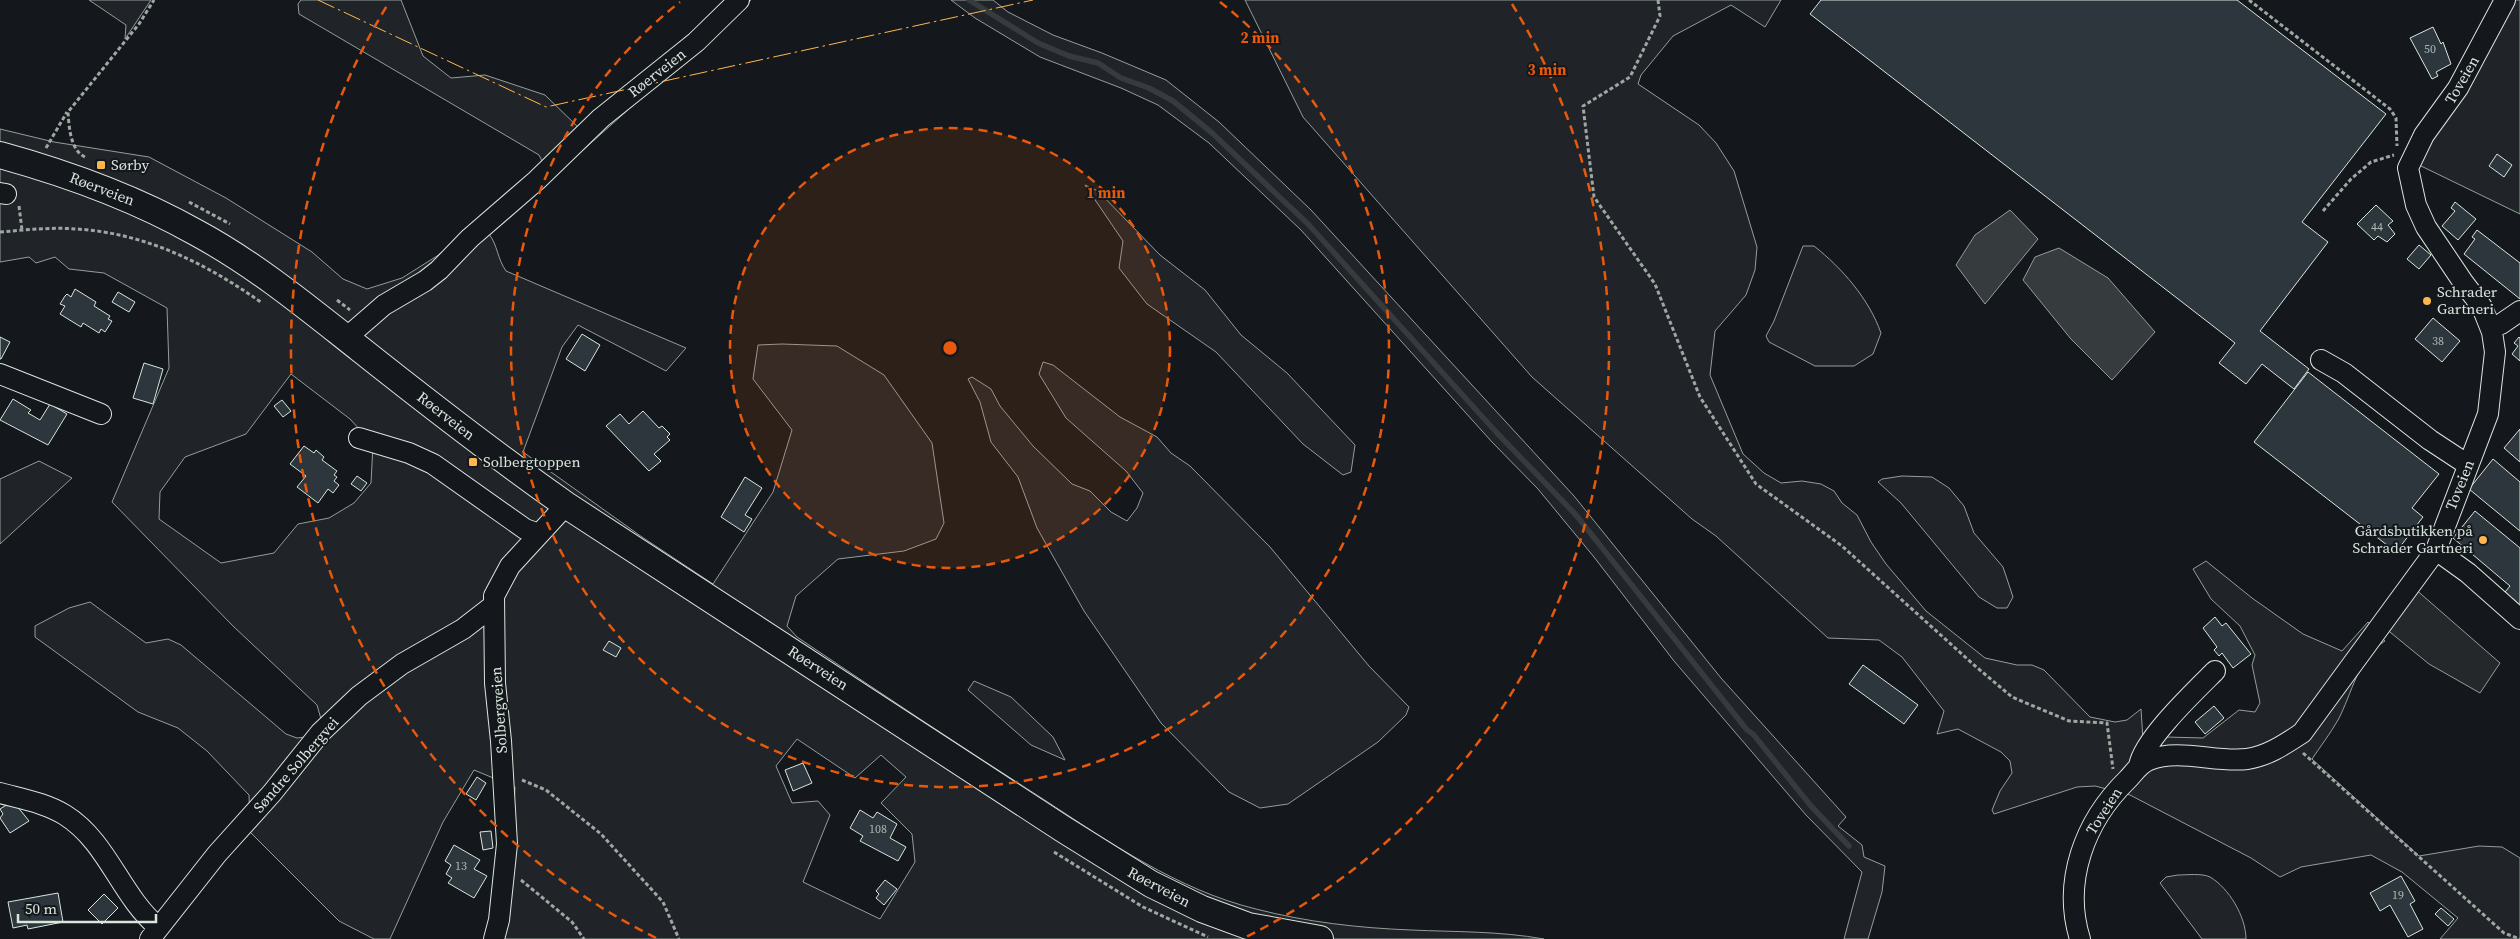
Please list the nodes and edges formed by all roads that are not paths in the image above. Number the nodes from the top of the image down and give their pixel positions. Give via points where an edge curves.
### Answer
1 (740, 0) edge
2 (2505, 0) edge
3 (0, 155) edge
4 (2520, 311) edge
5 (2490, 327) junction
6 (346, 338) junction
7 (2321, 360) dead end
8 (0, 374) edge
9 (101, 414) dead end
10 (359, 438) dead end
11 (2468, 465) junction
12 (566, 505) junction
13 (539, 534) junction
14 (2436, 550) junction
15 (494, 605) junction
16 (2520, 619) edge
17 (2215, 671) dead end
18 (2139, 766) junction
19 (0, 793) edge
20 (154, 933) edge
21 (494, 939) edge
22 (1320, 939) edge
23 (2080, 939) edge

1 - 6 street, Røerveien via 696,42 601,118 439,270 384,305
2 - 5 street, Toveien via 2458,88 2424,135 2408,168 2416,205 2426,227 2482,307
3 - 6 main road, Røerveien via 88,182 142,204 198,233 290,294
4 - 5 street via 2501,324
5 - 11 street, Toveien via 2495,352 2488,414
6 - 12 main road, Røerveien via 497,456
7 - 11 street via 2344,373 2430,440
8 - 9 street
10 - 13 street via 421,457 525,529
11 - 14 street, Toveien
12 - 13 street, Solbergveien
12 - 22 main road, Røerveien via 1151,884 1202,909 1248,926
13 - 15 street, Solbergveien via 505,574 494,596
14 - 16 street via 2468,573
14 - 18 street, Toveien via 2302,733 2270,753 2249,759 2170,756 2149,760
15 - 20 street, Søndre Solbergvei via 463,629 402,664 320,733
15 - 21 street, Solbergveien via 495,683 508,844
17 - 18 street via 2158,733 2140,758
18 - 23 street, Toveien via 2116,789 2098,816 2078,862 2072,899
19 - 20 street via 52,808 85,831 104,852

